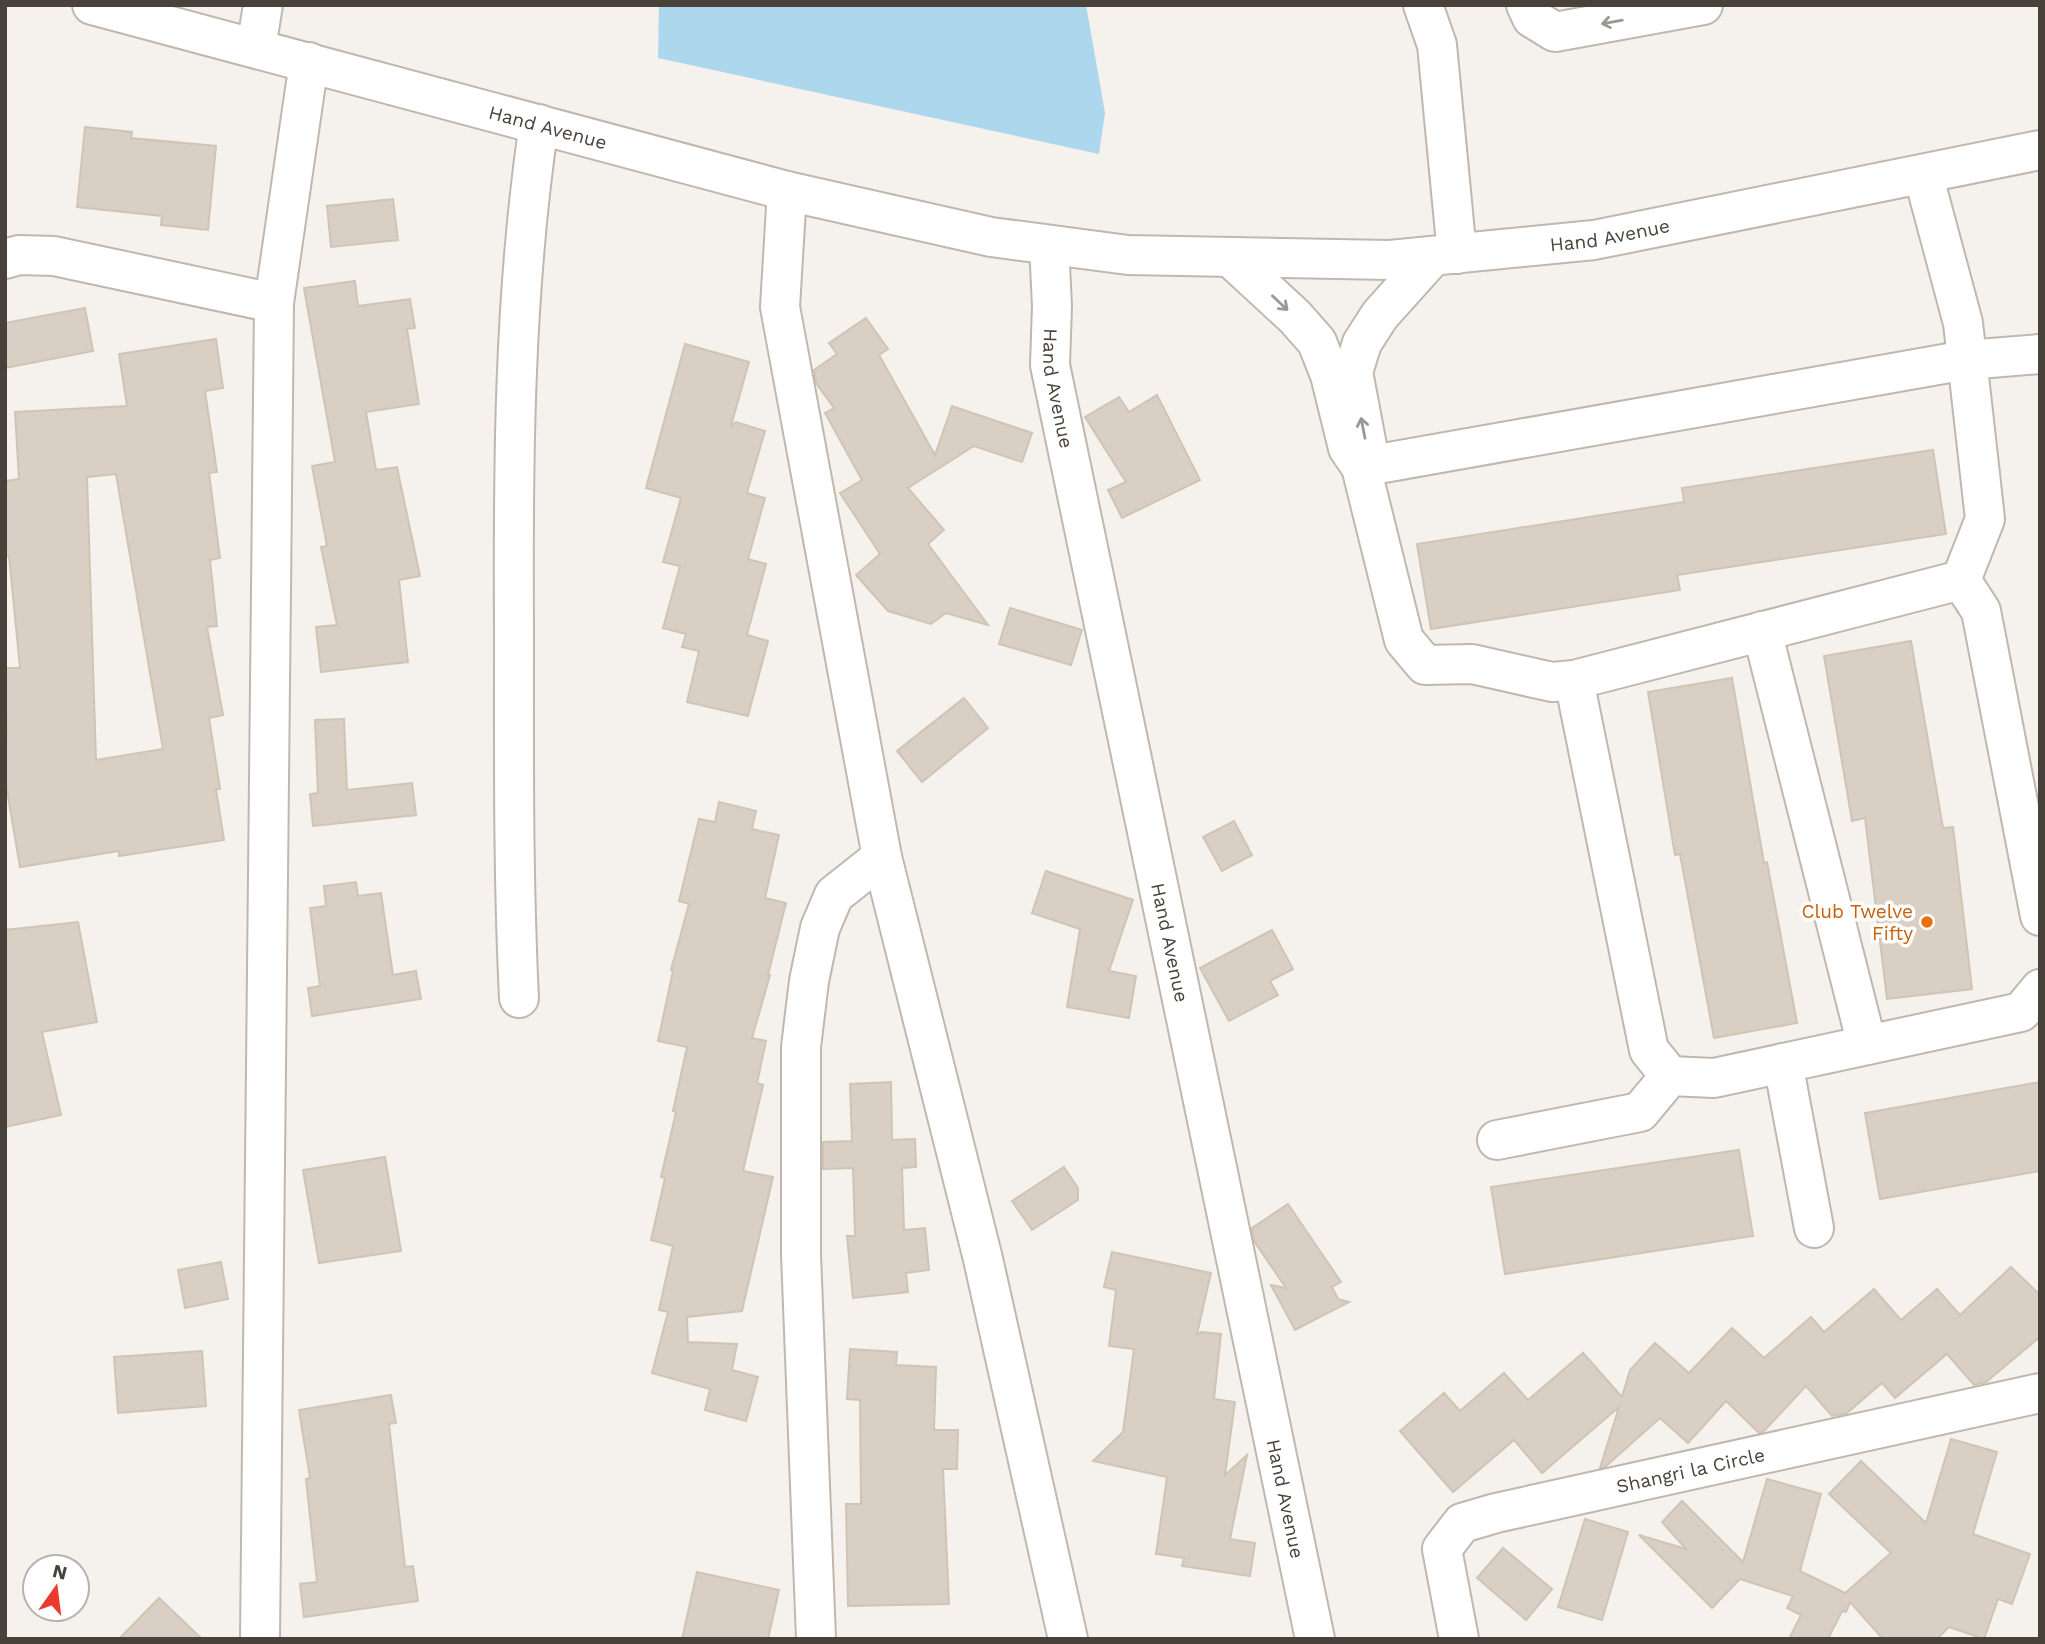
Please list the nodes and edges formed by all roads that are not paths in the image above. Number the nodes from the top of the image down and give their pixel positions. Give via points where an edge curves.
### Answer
1 (92, 5) edge
2 (263, 5) edge
3 (1423, 5) edge
4 (1526, 5) edge
5 (1703, 5) edge
6 (256, 48) junction
7 (309, 62) junction
8 (539, 124) junction
9 (2040, 150) edge
10 (1923, 174) junction
11 (787, 191) junction
12 (1049, 245) junction
13 (1445, 255) junction
14 (1230, 257) junction
15 (5, 259) edge
16 (274, 303) junction
17 (2040, 354) edge
18 (1966, 360) junction
19 (1361, 467) junction
20 (1961, 580) junction
21 (1762, 631) junction
22 (1574, 680) junction
23 (882, 857) junction
24 (2040, 916) edge
25 (2040, 989) edge
26 (519, 998) dead end
27 (1867, 1045) junction
28 (1783, 1063) junction
29 (1670, 1076) junction
30 (1497, 1140) dead end
31 (1814, 1228) dead end
32 (2040, 1393) edge
33 (260, 1639) edge
34 (816, 1639) edge
35 (1068, 1639) edge
36 (1315, 1639) edge
37 (1459, 1639) edge

1 - 6 street, Hand Avenue
2 - 6 street
3 - 13 street via 1437,45
5 -> 4 street via 1555,32 1532,18
6 - 7 street, Hand Avenue
7 - 8 street, Hand Avenue
7 - 16 street
8 - 11 street, Hand Avenue
8 - 26 street via 522,267 513,473
9 - 10 street, Hand Avenue
10 - 13 street, Hand Avenue via 1594,240
10 - 18 street via 1963,323
11 - 12 street, Hand Avenue via 991,237
11 - 23 street via 780,307
12 - 14 street, Hand Avenue via 1128,255
12 - 36 street, Hand Avenue via 1050,365
13 - 14 street, Hand Avenue via 1390,260
19 -> 13 street via 1367,446 1353,372 1362,343 1380,314
14 -> 19 street via 1317,342 1348,448
15 - 16 street via 54,256
16 - 33 street
17 - 18 street
18 - 19 street
18 - 20 street via 1984,519
19 - 22 street via 1404,640 1425,665 1472,664 1552,682
20 - 21 street
20 - 24 street via 1981,611
21 - 22 street
21 - 27 street
22 - 29 street via 1648,1050
23 - 34 street via 834,895 820,928 801,1047 801,1254
23 - 35 street via 983,1259
25 - 27 street via 2021,1012
27 - 28 street
28 - 29 street via 1714,1077
28 - 31 street
29 - 30 street via 1640,1112
32 - 37 street, Shangri la Circle via 1462,1523 1442,1549

